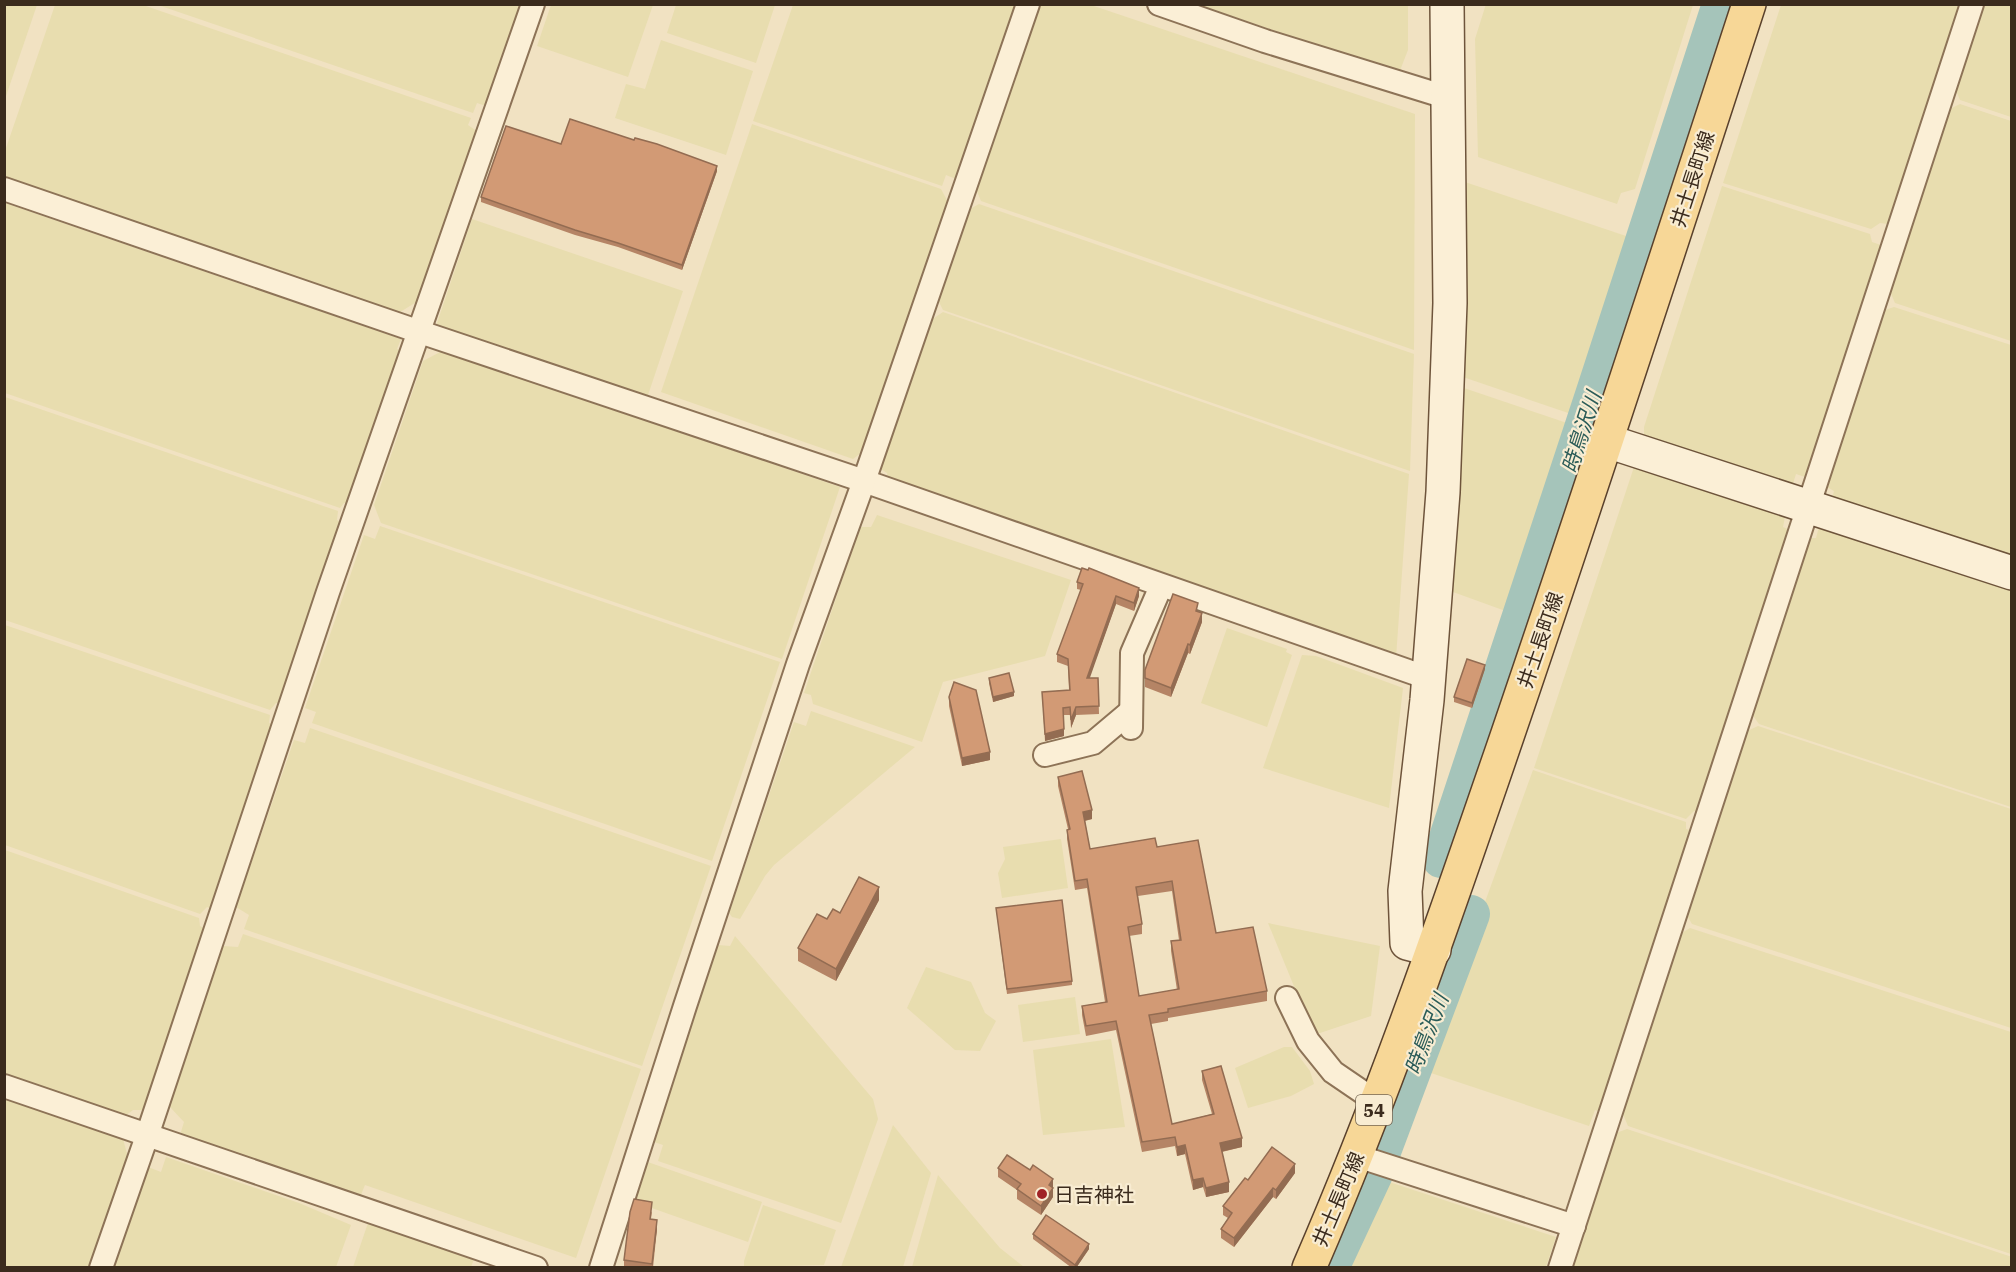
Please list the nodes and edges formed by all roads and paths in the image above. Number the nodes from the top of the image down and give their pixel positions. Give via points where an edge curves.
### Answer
1 (533, 4) edge
2 (1028, 4) edge
3 (1159, 4) edge
4 (1447, 4) edge
5 (1749, 4) edge
6 (1972, 4) edge
7 (1449, 98) junction
8 (4, 189) edge
9 (420, 332) junction
10 (1607, 441) junction
11 (864, 481) junction
12 (1809, 507) junction
13 (2012, 573) edge
14 (1161, 586) junction
15 (1428, 678) junction
16 (1045, 755) dead end
17 (1434, 950) junction
18 (1287, 998) dead end
19 (4, 1086) edge
20 (1377, 1102) junction
21 (147, 1136) junction
22 (1357, 1156) junction
23 (1574, 1226) junction
24 (101, 1268) edge
25 (536, 1268) edge
26 (602, 1268) edge
27 (1309, 1268) edge
28 (1560, 1268) edge

1 - 9 street
2 - 11 street
3 - 7 street
4 - 7 street
5 - 10 main road, 井土長町線 / 54
6 - 12 street
7 - 15 street via 1450,326 1443,492
8 - 9 street
9 - 11 street
9 - 21 street via 327,592
10 - 12 street
10 - 17 main road, 井土長町線 / 54
11 - 14 street
11 - 26 street via 795,675
12 - 13 street
12 - 23 street
14 - 15 street
14 - 16 street via 1132,653 1131,719 1094,743
15 - 17 street via 1405,891 1407,943
17 - 20 main road, 井土長町線 / 54
18 - 20 street via 1308,1041 1333,1072
19 - 21 street
20 - 22 main road, 井土長町線 / 54
21 - 24 street
21 - 25 street
22 - 23 street
22 - 27 main road, 井土長町線 / 54
23 - 28 street

